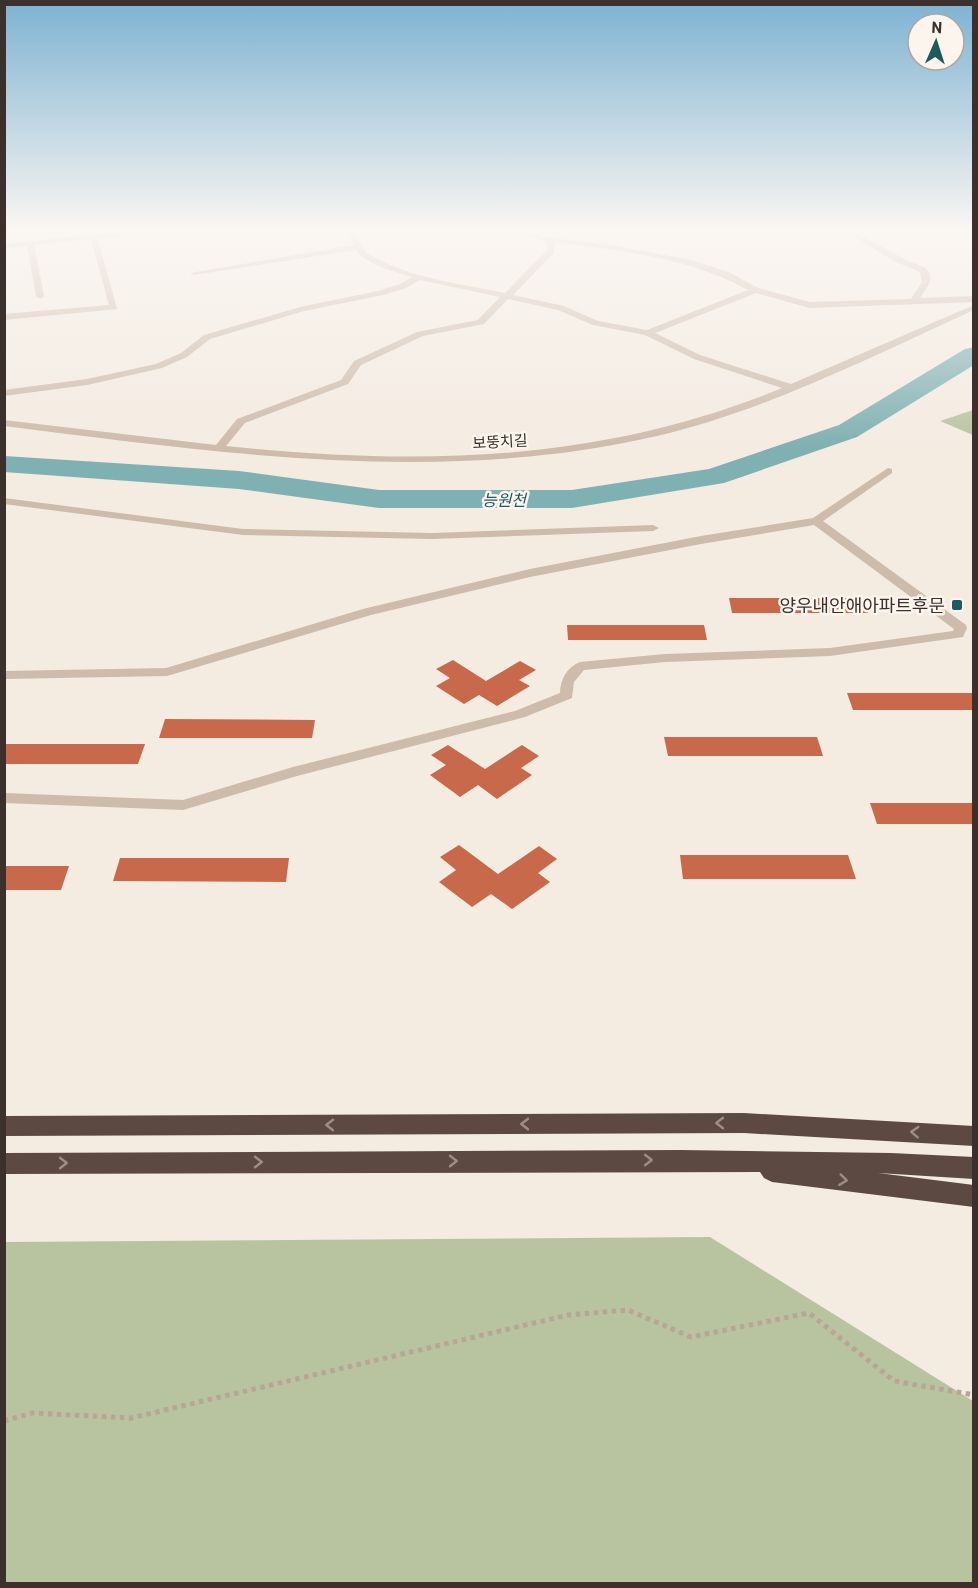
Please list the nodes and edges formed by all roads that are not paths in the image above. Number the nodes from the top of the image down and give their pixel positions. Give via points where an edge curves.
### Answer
1 (112, 301) edge
2 (341, 301) edge
3 (502, 301) edge
4 (527, 301) edge
5 (727, 301) edge
6 (796, 301) edge
7 (911, 301) edge
8 (974, 307) edge
9 (4, 317) edge
10 (648, 333) junction
11 (789, 387) junction
12 (4, 393) edge
13 (4, 423) edge
14 (219, 448) junction
15 (888, 471) dead end
16 (4, 501) edge
17 (816, 521) junction
18 (653, 528) dead end
19 (4, 675) edge
20 (4, 798) edge
21 (4, 1126) edge
22 (974, 1136) edge
23 (681, 1160) junction
24 (4, 1164) edge
25 (974, 1168) edge
26 (974, 1196) edge

1 - 9 street via 114,307
2 - 12 street via 207,337 184,355 159,366 87,382
3 - 14 street via 481,322 420,334 357,363 345,382 241,420
4 - 10 street via 561,308 596,323
5 - 10 street
6 - 7 street via 810,305
8 - 11 street, 보뚱치길
10 - 11 street via 697,357
11 - 14 street, 보뚱치길 via 657,434 537,454 360,459
13 - 14 street, 보뚱치길
15 - 17 street
16 - 18 street via 243,532 432,536
17 - 19 street via 530,573 367,612 168,672
17 - 20 street via 961,628 958,634 830,652 665,658 580,666 567,681 567,695 520,714 293,772 183,805
22 -> 21 highway via 744,1123
24 -> 23 highway
23 - 25 highway
23 -> 26 highway

